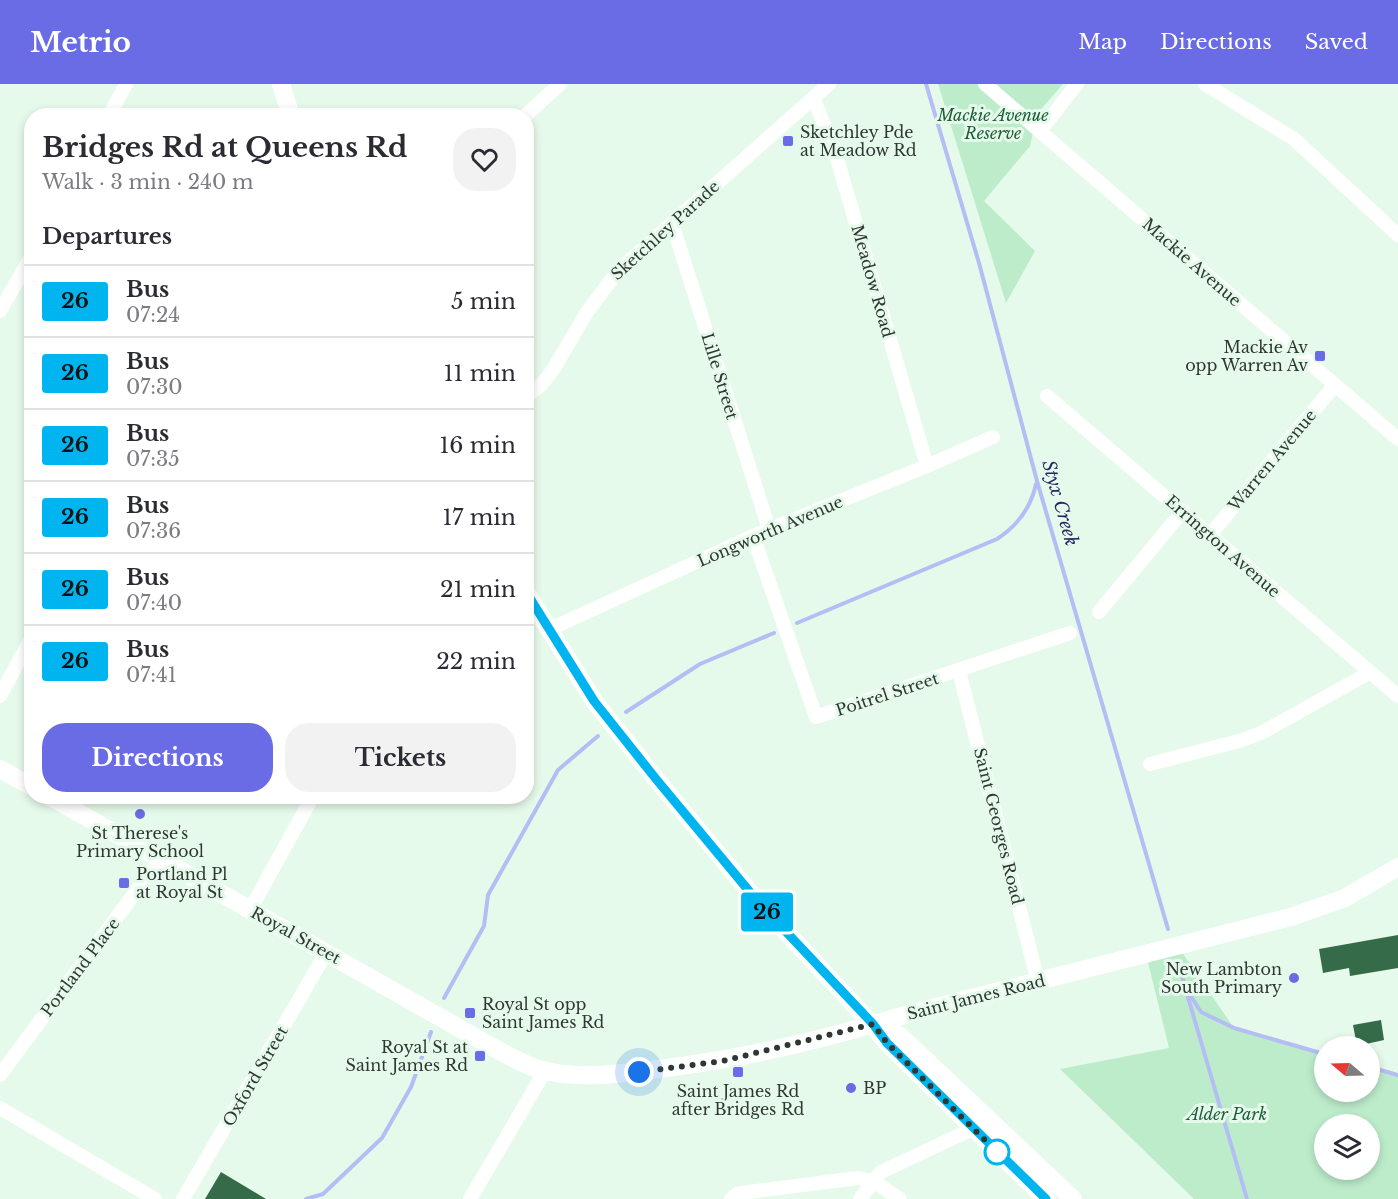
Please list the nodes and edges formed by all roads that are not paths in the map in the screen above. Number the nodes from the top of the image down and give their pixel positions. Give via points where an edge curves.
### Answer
1 (126, 84) edge
2 (281, 84) edge
3 (560, 84) edge
4 (829, 84) edge
5 (985, 84) edge
6 (1077, 84) edge
7 (1205, 84) edge
8 (813, 98) junction
9 (113, 108) edge
10 (288, 108) edge
11 (534, 108) edge
12 (1040, 130) junction
13 (672, 223) junction
14 (1398, 235) edge
15 (24, 269) edge
16 (0, 311) edge
17 (1335, 385) junction
18 (534, 391) edge
19 (1047, 396) dead end
20 (993, 437) dead end
21 (1398, 440) edge
22 (927, 466) junction
23 (1183, 512) junction
24 (769, 529) junction
25 (1210, 535) junction
26 (753, 536) junction
27 (534, 608) edge
28 (1099, 612) dead end
29 (550, 629) junction
30 (1071, 633) dead end
31 (24, 652) edge
32 (959, 671) junction
33 (1369, 673) junction
34 (0, 696) edge
35 (1398, 696) edge
36 (1150, 764) dead end
37 (0, 769) edge
38 (24, 782) edge
39 (62, 804) edge
40 (309, 804) edge
41 (160, 859) junction
42 (1398, 867) edge
43 (250, 910) junction
44 (326, 953) junction
45 (1038, 982) junction
46 (873, 1024) junction
47 (545, 1071) junction
48 (0, 1075) edge
49 (0, 1108) edge
50 (990, 1119) junction
51 (973, 1129) junction
52 (873, 1181) junction
53 (155, 1199) edge
54 (183, 1199) edge
55 (470, 1199) edge
56 (731, 1199) edge
57 (860, 1199) edge
58 (900, 1199) edge
59 (1046, 1199) edge
60 (1073, 1199) edge

1 - 9 street
2 - 10 main road
3 - 11 street
4 - 8 street, Sketchley Parade
5 - 12 street, Mackie Avenue
6 - 12 street
7 - 14 street via 1294,139
8 - 13 street, Sketchley Parade
8 - 22 street, Meadow Road via 833,145
12 - 17 street, Mackie Avenue
13 - 18 street, Sketchley Parade via 607,283 553,370
13 - 24 street, Lille Street
15 - 16 street
17 - 21 street, Mackie Avenue
17 - 25 street, Warren Avenue
19 - 23 street, Errington Avenue
20 - 22 street, Longworth Avenue
22 - 24 street, Longworth Avenue
23 - 25 street, Errington Avenue
23 - 28 street
24 - 26 street, Longworth Avenue
25 - 33 street, Errington Avenue
26 - 29 street, Longworth Avenue
26 - 32 street, Poitrel Street via 816,717
27 - 29 main road
29 - 46 main road via 594,701 656,779 759,903
30 - 32 street, Poitrel Street
31 - 34 street
32 - 45 street, Saint Georges Road
33 - 35 street, Errington Avenue
33 - 36 street via 1261,733
37 - 38 main road
39 - 41 main road, Royal Street
40 - 43 street
41 - 43 main road, Royal Street
41 - 48 street, Portland Place
42 - 45 main road, Saint James Road via 1346,898 1291,917
43 - 44 main road, Royal Street
44 - 47 main road, Royal Street via 495,1049
44 - 54 street, Oxford Street
45 - 46 main road, Saint James Road
46 - 47 main road, Saint James Road via 702,1064 596,1075
46 - 50 main road via 899,1035
46 - 51 main road
47 - 55 street
49 - 53 street
50 - 51 street
50 - 60 main road
51 - 52 street via 895,1164
51 - 59 main road
52 - 56 street via 858,1178 759,1190
52 - 57 street
52 - 58 street

